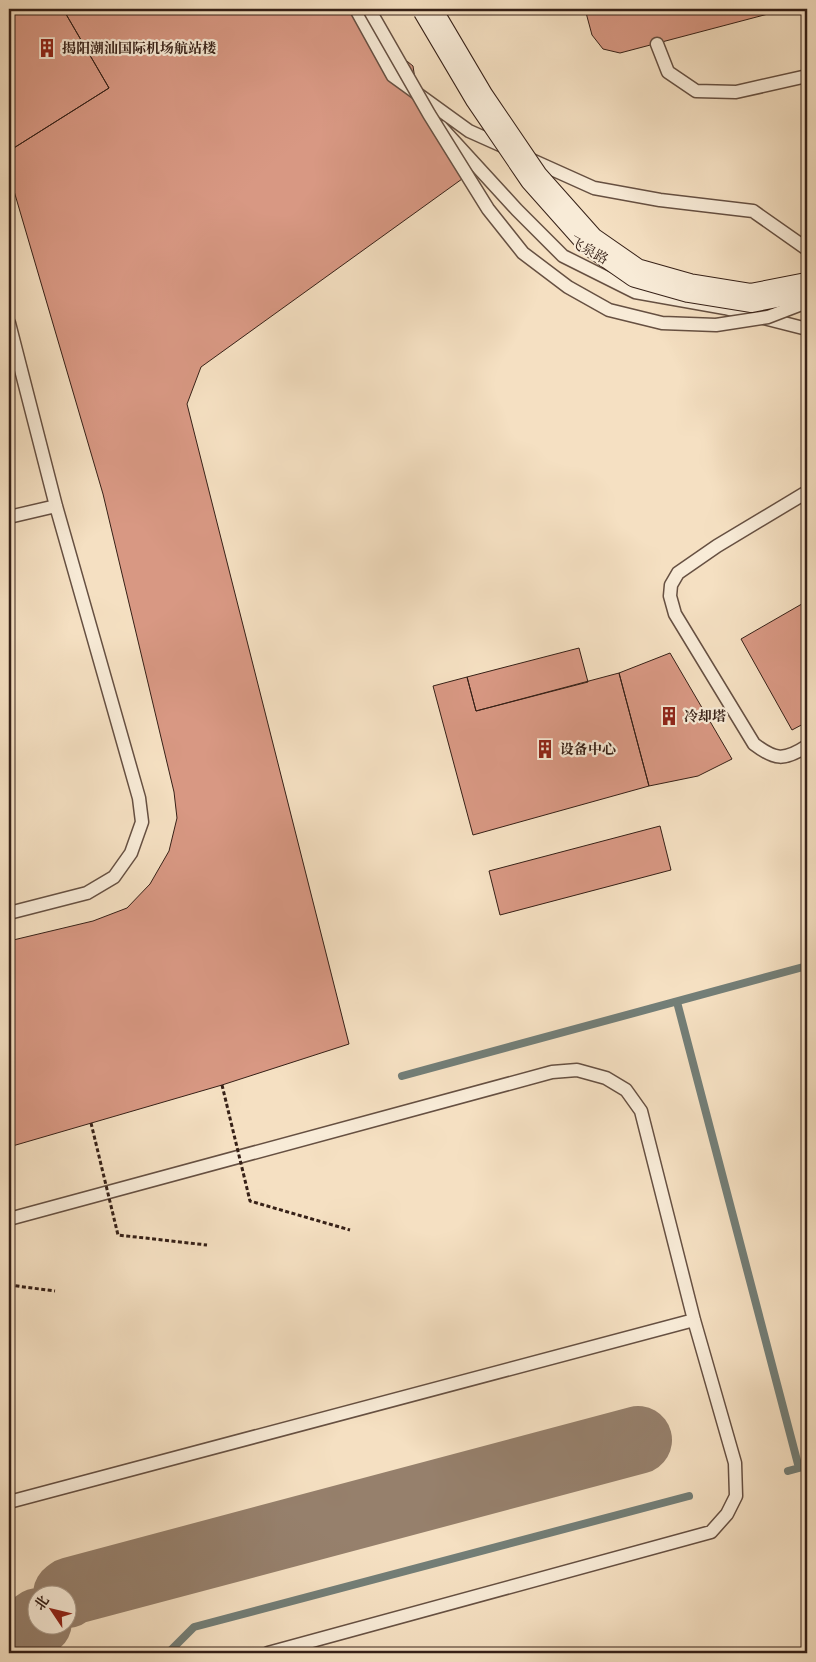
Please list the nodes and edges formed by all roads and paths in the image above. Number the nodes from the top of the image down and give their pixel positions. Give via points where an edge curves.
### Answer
1 (356, 9) edge
2 (369, 9) edge
3 (428, 9) edge
4 (657, 44) dead end
5 (394, 76) junction
6 (807, 76) edge
7 (807, 248) edge
8 (807, 287) edge
9 (807, 302) edge
10 (9, 323) edge
11 (807, 328) edge
12 (807, 492) edge
13 (56, 506) junction
14 (9, 517) edge
15 (807, 746) edge
16 (9, 913) edge
17 (222, 1085) dead end
18 (91, 1123) dead end
19 (9, 1219) edge
20 (350, 1230) dead end
21 (207, 1245) dead end
22 (9, 1285) edge
23 (55, 1291) dead end
24 (694, 1320) junction
25 (9, 1502) edge
26 (268, 1653) edge

1 - 5 lane
2 - 9 lane, bridge via 428,114 488,209 523,253 568,287 609,310 662,323 724,324 768,317
3 - 8 street, bridge via 479,97 534,178 590,241 636,273 689,288 751,298
4 - 6 lane via 668,72 696,91 736,92
5 - 7 lane via 469,131 594,188 753,211
5 - 11 lane, 飞泉路 via 563,256 635,292 725,308
10 - 13 lane
12 - 15 lane via 678,573 671,585 670,596 675,614 754,744 780,758
13 - 14 lane
13 - 16 lane via 139,798 142,822 132,853 114,877 87,892
17 - 20 path, bridge via 250,1201
18 - 21 path, bridge via 118,1235
19 - 24 lane via 552,1072 577,1070 606,1078 626,1090 641,1111
22 - 23 path
24 - 25 lane
24 - 26 lane via 735,1463 736,1496 727,1514 711,1532

